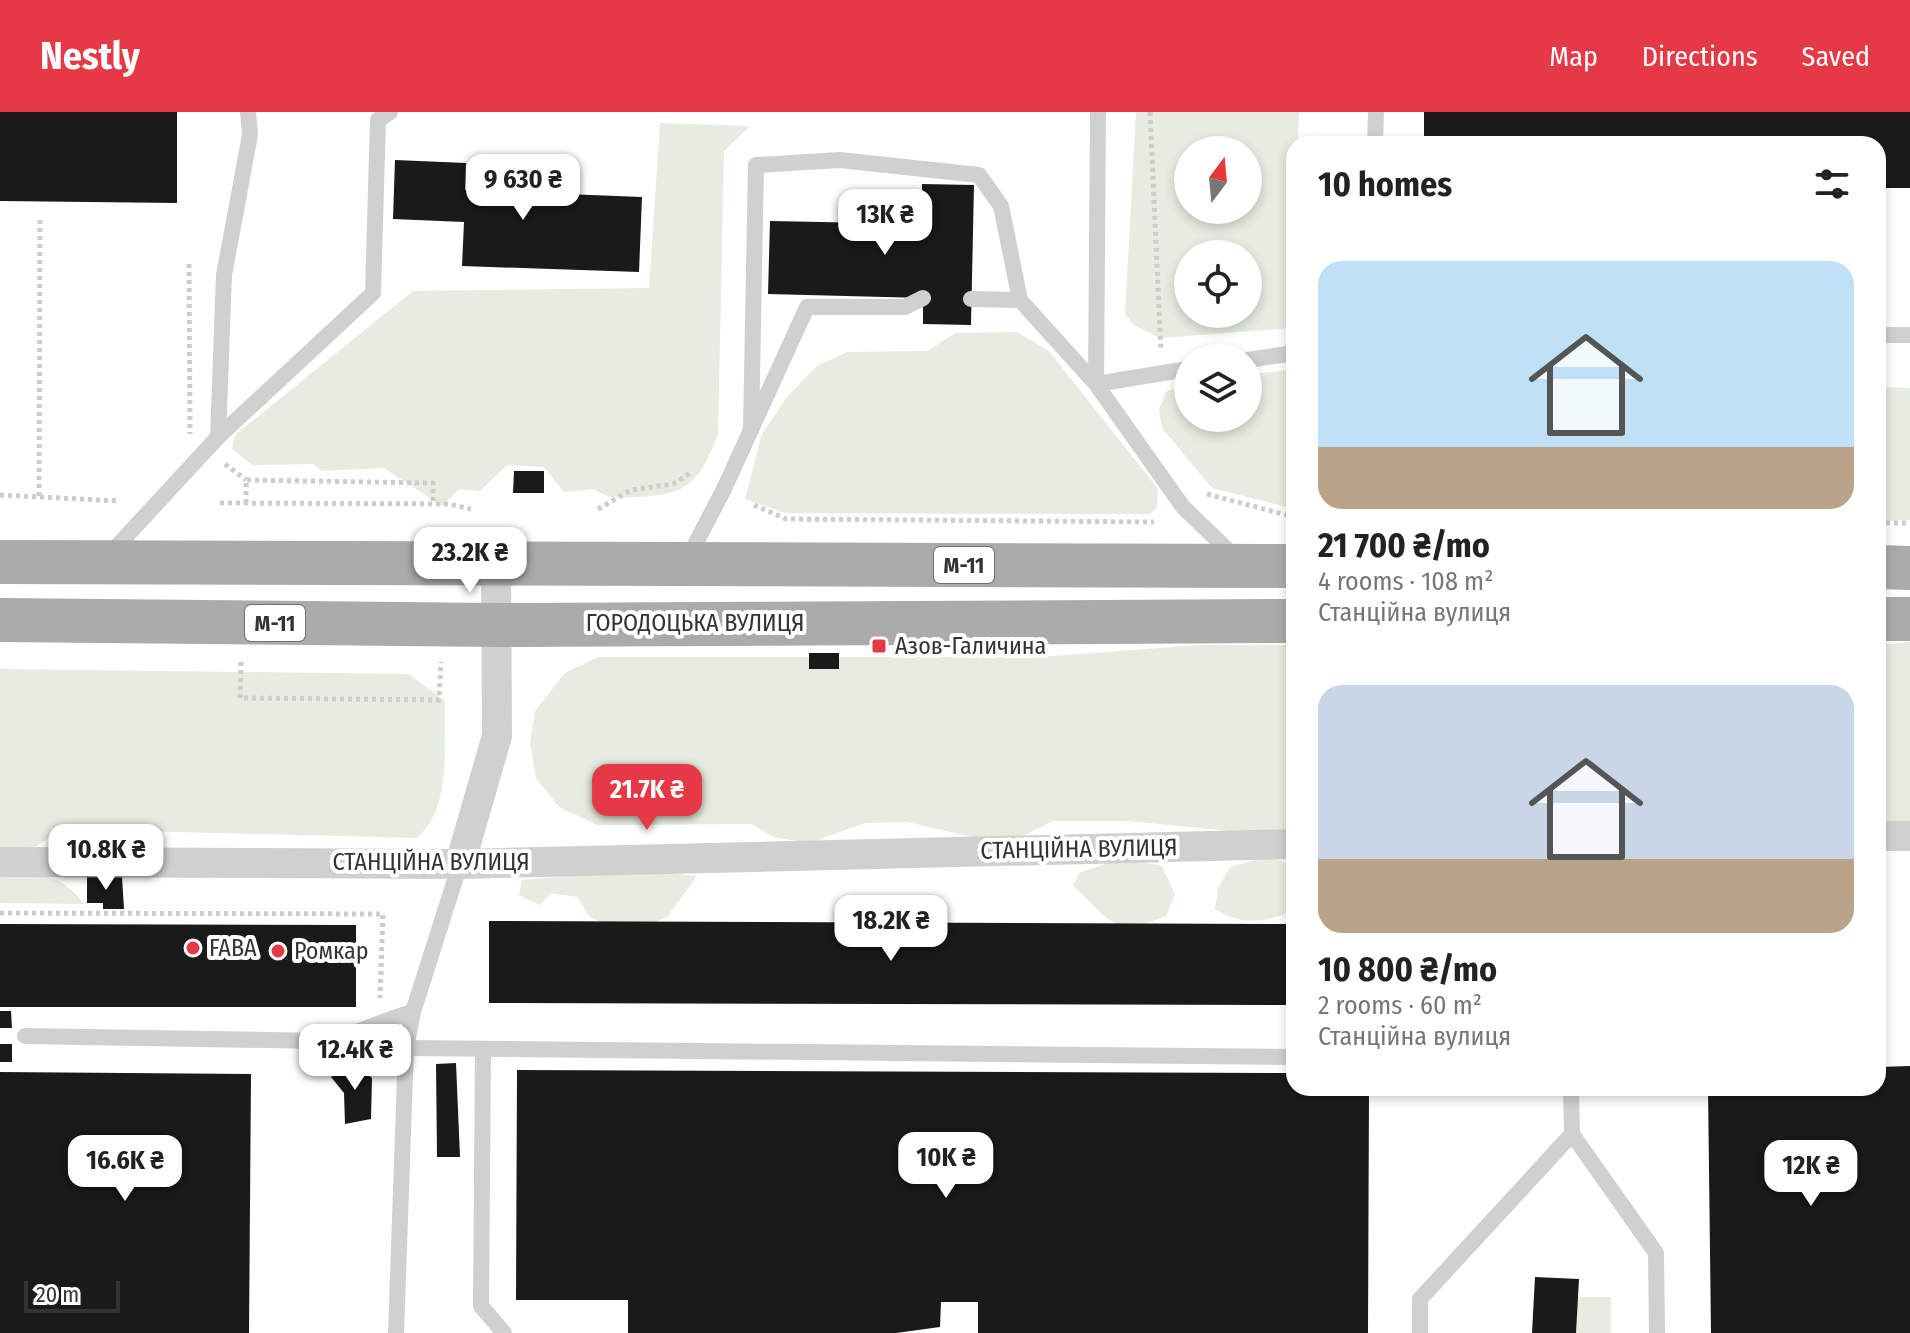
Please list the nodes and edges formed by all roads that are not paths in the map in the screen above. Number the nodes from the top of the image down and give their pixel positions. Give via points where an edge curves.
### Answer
1 (248, 112) edge
2 (390, 112) edge
3 (1098, 112) edge
4 (1376, 112) edge
5 (1375, 136) edge
6 (923, 298) dead end
7 (971, 299) dead end
8 (1020, 300) junction
9 (1886, 335) edge
10 (1910, 335) edge
11 (1286, 354) edge
12 (1262, 358) edge
13 (1174, 371) edge
14 (1096, 384) junction
15 (751, 430) junction
16 (218, 437) junction
17 (0, 562) edge
18 (101, 563) junction
19 (496, 564) junction
20 (684, 564) junction
21 (1244, 565) junction
22 (1286, 566) edge
23 (1886, 567) edge
24 (1910, 568) edge
25 (1886, 619) edge
26 (1910, 619) edge
27 (0, 620) edge
28 (1286, 621) edge
29 (498, 625) junction
30 (1886, 836) edge
31 (1910, 836) edge
32 (1286, 844) edge
33 (0, 862) edge
34 (460, 864) junction
35 (413, 1012) junction
36 (25, 1036) dead end
37 (406, 1048) junction
38 (483, 1050) junction
39 (1286, 1057) edge
40 (1571, 1096) edge
41 (1572, 1134) junction
42 (396, 1333) edge
43 (504, 1333) edge
44 (1420, 1333) edge
45 (1657, 1333) edge

1 - 16 lane via 250,135 224,275
2 - 16 lane via 378,120 373,293
3 - 14 lane
4 - 5 lane
6 - 15 lane via 905,307 807,307
7 - 8 lane
8 - 14 lane
8 - 15 lane via 1001,206 979,175 840,160 756,165
9 - 10 lane
11 - 12 lane
13 - 14 lane
14 - 21 lane via 1183,507
15 - 20 lane
16 - 18 lane
17 - 18 main road, М-11
18 - 19 main road, М-11
19 - 20 main road, М-11
19 - 29 street
20 - 21 main road, М-11
21 - 22 main road, М-11
23 - 24 main road
25 - 26 main road
27 - 29 main road, ГОРОДОЦЬКА ВУЛИЦЯ / М-11
28 - 29 main road, ГОРОДОЦЬКА ВУЛИЦЯ / М-11
29 - 34 street via 497,736
30 - 31 street
32 - 34 street, СТАНЦІЙНА ВУЛИЦЯ
33 - 34 street, СТАНЦІЙНА ВУЛИЦЯ
34 - 35 lane
35 - 36 lane via 379,1021 350,1037 323,1041
35 - 37 lane
37 - 38 lane
37 - 42 lane
38 - 39 lane
38 - 43 lane via 481,1306
40 - 41 lane
41 - 44 lane via 1420,1299
41 - 45 lane via 1656,1253

